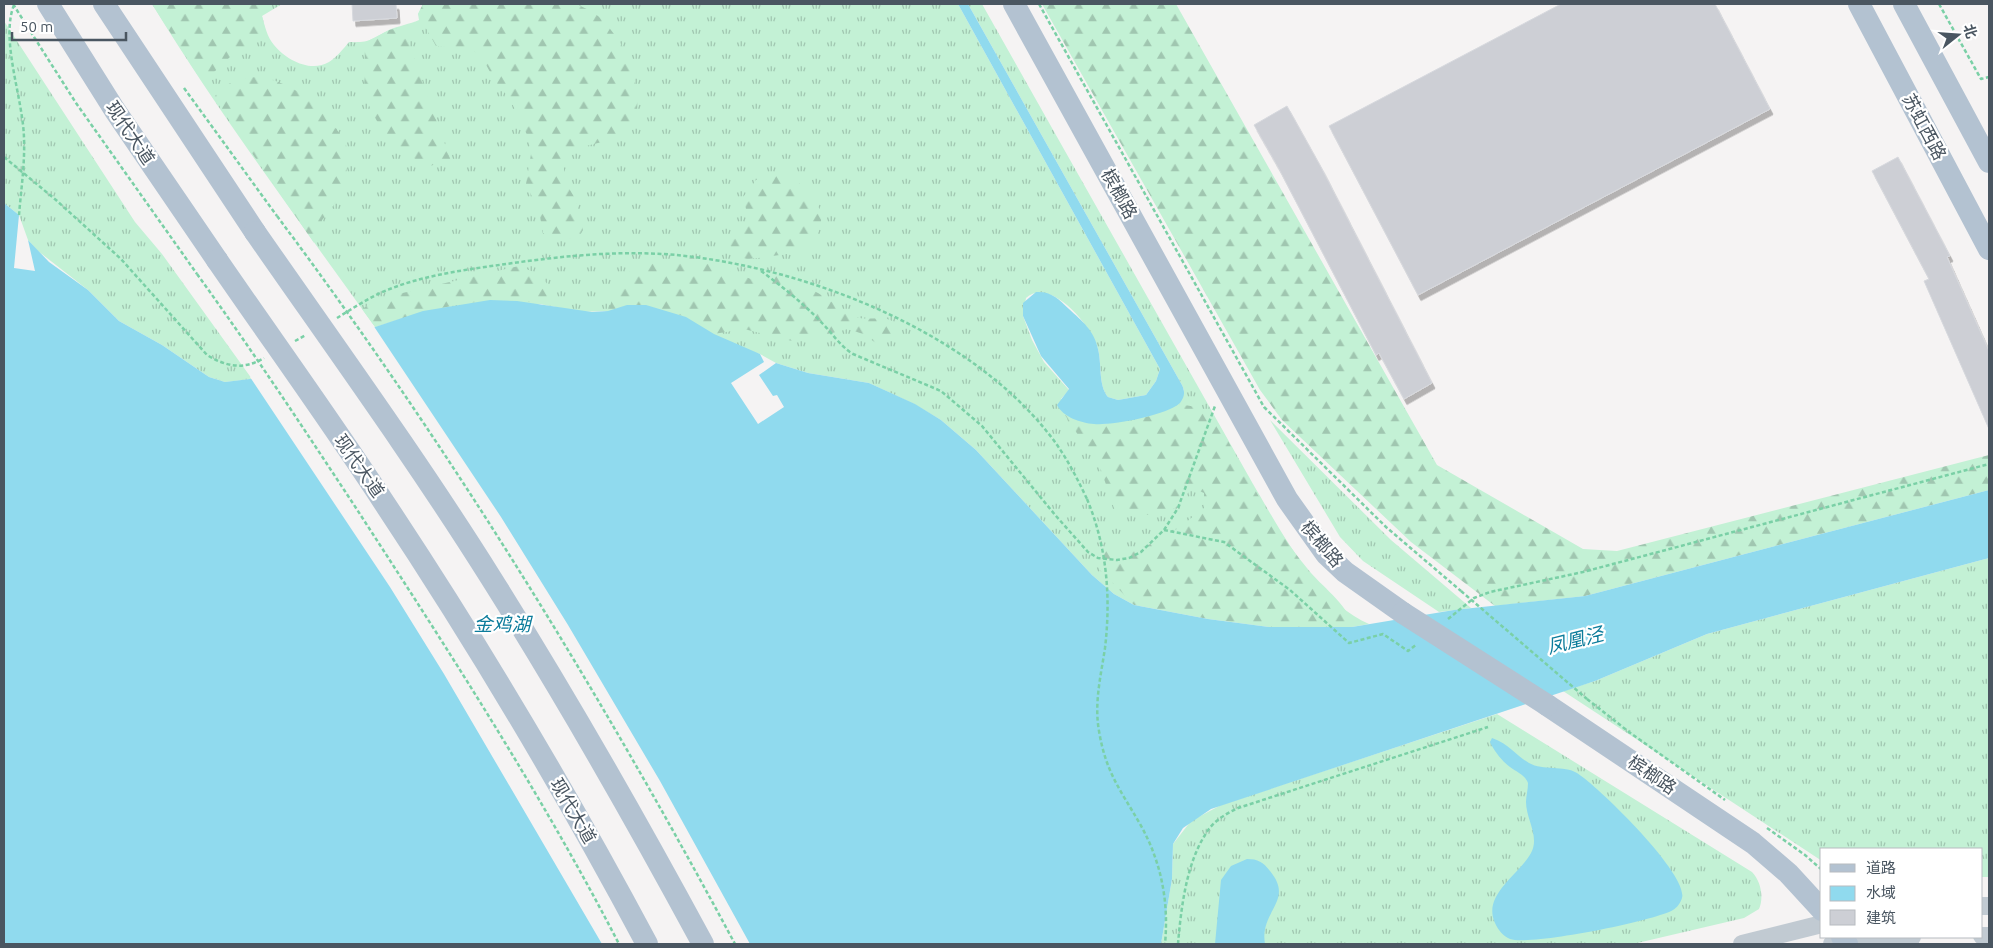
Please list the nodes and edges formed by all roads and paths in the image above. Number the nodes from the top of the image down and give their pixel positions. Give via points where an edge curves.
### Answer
1 (14, 4) edge
2 (48, 4) edge
3 (104, 4) edge
4 (1014, 4) edge
5 (1039, 4) edge
6 (1859, 4) edge
7 (1904, 4) edge
8 (1939, 4) edge
9 (5, 35) edge
10 (7, 66) dead end
11 (1989, 77) edge
12 (181, 84) dead end
13 (4, 157) edge
14 (1989, 162) edge
15 (23, 172) junction
16 (19, 215) dead end
17 (1989, 250) edge
18 (760, 270) junction
19 (329, 322) dead end
20 (312, 332) dead end
21 (294, 341) dead end
22 (268, 356) dead end
23 (1224, 383) junction
24 (1989, 464) edge
25 (1164, 530) junction
26 (1443, 622) dead end
27 (1422, 640) dead end
28 (1488, 727) dead end
29 (1726, 800) dead end
30 (1764, 826) dead end
31 (1820, 868) edge
32 (1820, 908) edge
33 (1820, 924) edge
34 (1898, 938) edge
35 (1841, 942) edge
36 (619, 944) edge
37 (647, 944) edge
38 (703, 944) edge
39 (735, 944) edge
40 (1165, 944) edge
41 (1178, 944) edge
42 (1742, 944) edge

1 - 9 path via 6,16
1 - 36 path, bridge via 76,104 250,348 424,611 531,786
2 - 37 main road, 现代大道, bridge via 114,109 382,500 450,605 555,780
3 - 38 main road, bridge via 255,232 422,471 491,578 598,755
4 - 23 main road, 槟榔路
5 - 29 path, bridge via 1264,407 1386,527 1461,591 1629,732
6 - 17 main road, 苏虹西路
7 - 14 main road
8 - 11 path via 1981,79
10 - 15 path via 23,131
12 - 39 path, bridge via 278,216 445,456 536,598 661,807
13 - 15 path
15 - 16 path
15 - 22 path via 121,259 207,355 220,363 247,366
18 - 19 path via 676,255 598,253 543,258 419,280 378,294
18 - 25 path via 796,298 852,354 941,391 975,420 1088,552 1098,558 1129,558 1141,552
18 - 40 path, bridge via 804,280 879,310 964,356 1035,418 1066,458 1099,532 1108,597 1099,685 1099,729 1114,782 1140,825 1159,868 1166,902
20 - 21 path
23 - 25 path via 1178,508
23 - 32 main road, 槟榔路, bridge via 1287,499 1310,534 1345,572 1754,843
24 - 26 path via 1583,572 1490,592 1468,602
25 - 27 path via 1224,542 1290,590 1349,643 1383,634 1408,651
28 - 41 path via 1238,808 1222,816 1205,834 1192,863
30 - 31 path
33 - 42 street
34 - 35 street

